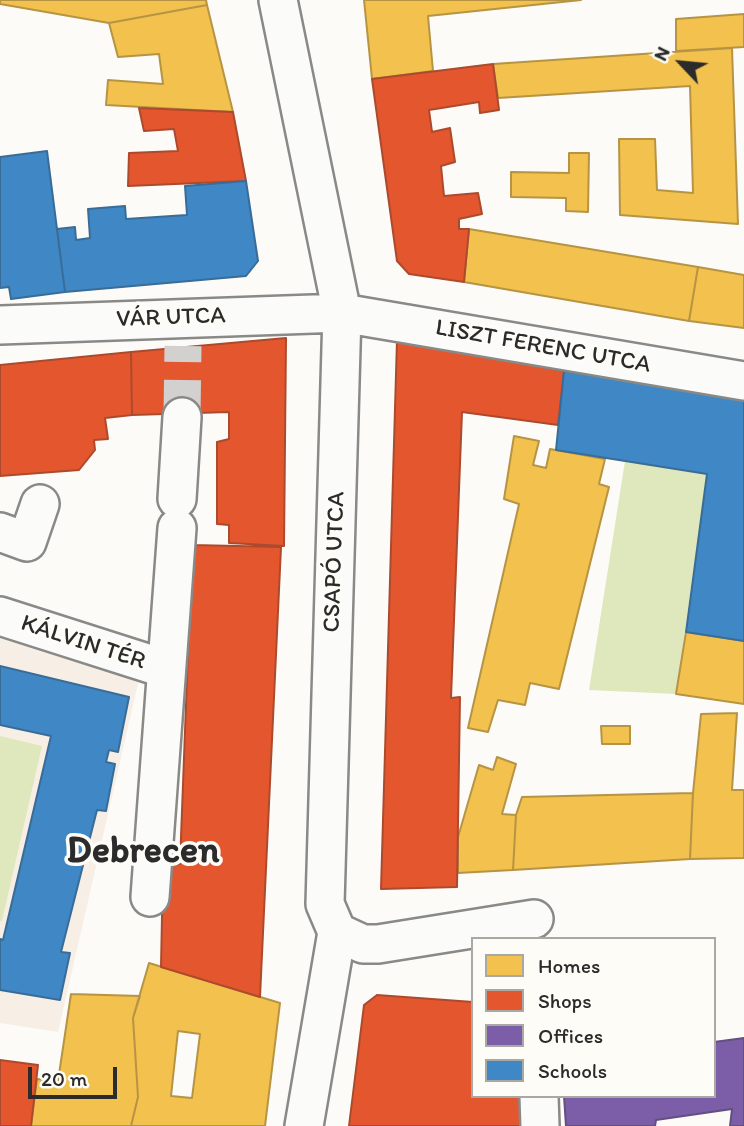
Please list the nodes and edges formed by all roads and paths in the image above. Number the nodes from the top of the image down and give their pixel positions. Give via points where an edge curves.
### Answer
1 (278, 0) edge
2 (342, 313) junction
3 (0, 325) edge
4 (744, 381) edge
5 (182, 417) tunnel mouth
6 (40, 504) dead end
7 (0, 532) edge
8 (0, 616) edge
9 (166, 669) junction
10 (150, 897) dead end
11 (534, 919) dead end
12 (337, 932) junction
13 (539, 1098) edge
14 (304, 1126) edge
15 (540, 1126) edge

1 - 2 street, CSAPÓ UTCA
2 - 3 street, VÁR UTCA via 183,332
2 - 4 street, LISZT FERENC UTCA
2 - 12 street, CSAPÓ UTCA via 325,904
5 - 9 street
6 - 7 street via 27,542
8 - 9 street, KÁLVIN TÉR
9 - 10 street
11 - 12 street via 379,944 363,944
12 - 14 street, CSAPÓ UTCA
13 - 15 street

